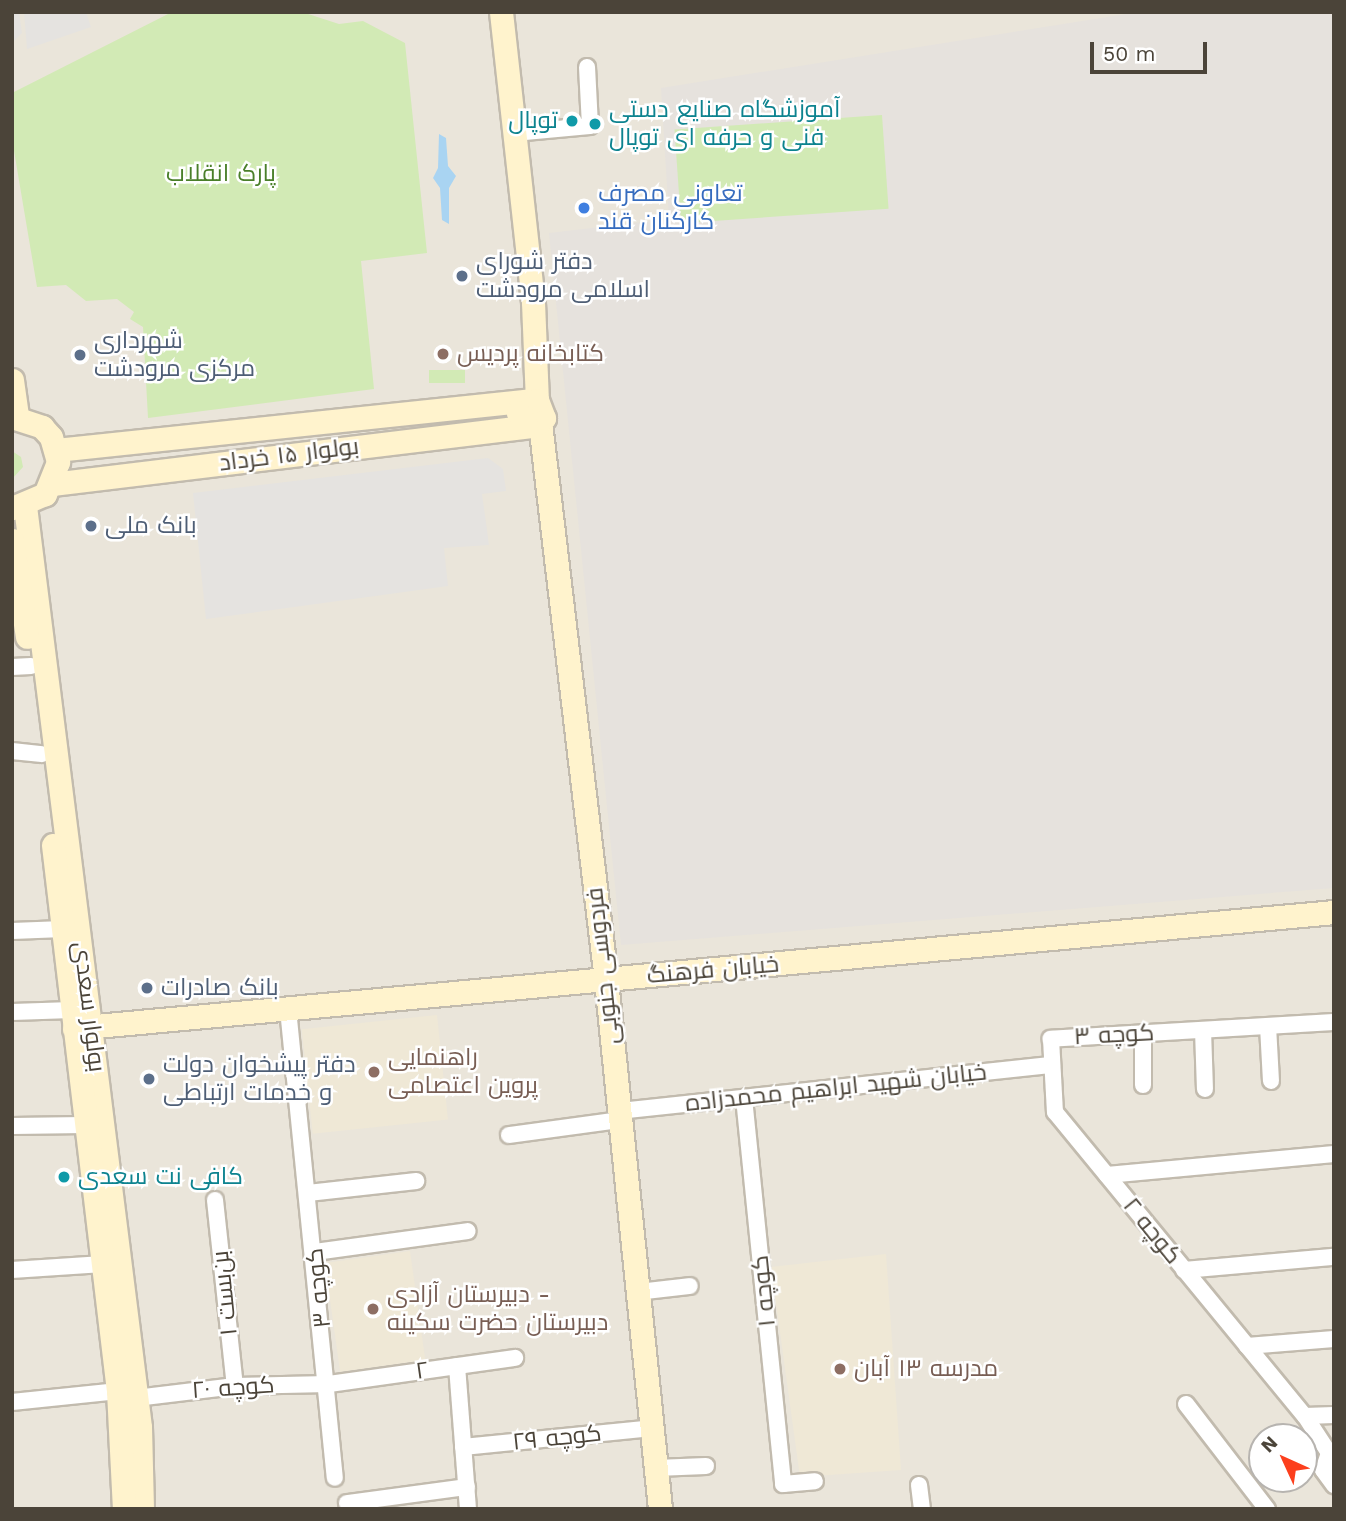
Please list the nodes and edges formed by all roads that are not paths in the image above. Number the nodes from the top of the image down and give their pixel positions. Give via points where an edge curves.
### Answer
1 (501, 12) edge
2 (587, 67) dead end
3 (514, 133) junction
4 (12, 380) edge
5 (533, 412) junction
6 (15, 417) edge
7 (56, 450) junction
8 (52, 484) junction
9 (19, 507) edge
10 (12, 540) edge
11 (22, 667) edge
12 (12, 751) edge
13 (42, 754) junction
14 (1334, 912) edge
15 (63, 929) junction
16 (12, 931) edge
17 (606, 980) junction
18 (288, 1009) junction
19 (12, 1012) edge
20 (79, 1022) junction
21 (1334, 1023) edge
22 (1268, 1026) junction
23 (1203, 1030) junction
24 (1143, 1033) junction
25 (1052, 1065) junction
26 (1271, 1081) dead end
27 (1143, 1085) dead end
28 (1205, 1089) dead end
29 (744, 1098) junction
30 (620, 1116) junction
31 (85, 1125) junction
32 (12, 1126) edge
33 (509, 1135) dead end
34 (1334, 1154) edge
35 (1107, 1175) junction
36 (416, 1181) dead end
37 (308, 1193) junction
38 (215, 1200) dead end
39 (468, 1231) dead end
40 (315, 1252) junction
41 (1334, 1257) edge
42 (103, 1264) junction
43 (1184, 1269) junction
44 (12, 1270) edge
45 (690, 1286) dead end
46 (638, 1292) junction
47 (1334, 1339) edge
48 (1247, 1346) junction
49 (516, 1359) dead end
50 (457, 1366) junction
51 (329, 1384) junction
52 (235, 1386) junction
53 (127, 1394) junction
54 (12, 1402) edge
55 (1186, 1404) dead end
56 (1334, 1415) edge
57 (1305, 1416) junction
58 (652, 1429) junction
59 (463, 1447) junction
60 (706, 1466) dead end
61 (656, 1468) junction
62 (335, 1478) dead end
63 (815, 1481) dead end
64 (919, 1485) dead end
65 (1334, 1485) edge
66 (467, 1488) junction
67 (346, 1503) dead end
68 (124, 1509) edge
69 (142, 1509) edge
70 (468, 1509) edge
71 (660, 1509) edge
72 (922, 1509) edge
73 (1267, 1509) edge

1 - 3 main road, فردوسی جنوبی
2 - 3 street via 590,126
3 - 5 main road, فردوسی جنوبی via 533,302
4 - 6 main road
5 - 7 main road, بولوار ۱۵ خرداد
5 - 8 main road, بولوار ۱۵ خرداد
5 - 17 main road, فردوسی جنوبی
6 - 7 main road via 42,427
7 - 8 main road
8 - 9 main road
9 - 20 main road, بولوار سعدی
10 - 11 main road, بولوار سعدی
11 - 13 main road, بولوار سعدی
12 - 13 street
13 - 15 main road, بولوار سعدی
14 - 17 main road, خیابان فرهنگ
15 - 16 street
15 - 20 main road, بولوار سعدی
17 - 18 main road, خیابان فرهنگ
17 - 30 main road, فردوسی جنوبی
18 - 20 main road, خیابان فرهنگ
18 - 37 street
19 - 20 street
20 - 31 main road, بولوار سعدی
20 - 53 main road, بولوار سعدی
21 - 22 street
22 - 23 street
22 - 26 street
23 - 24 street, کوچه ۳
23 - 28 street
24 - 25 street, کوچه ۳ via 1051,1039
24 - 27 street
25 - 29 street, خیابان شهید ابراهیم محمدزاده
25 - 35 street, کوچه ۲ via 1055,1112
29 - 30 street, خیابان شهید ابراهیم محمدزاده
29 - 63 street, کوچه ۱ via 783,1484
30 - 33 street, خیابان شهید ابراهیم محمدزاده
30 - 46 main road, فردوسی جنوبی
31 - 32 street
31 - 42 main road, بولوار سعدی
34 - 35 street
35 - 43 street, کوچه ۲
36 - 37 street
37 - 40 street, کوچه ۳
38 - 52 street, بن‌بست ۱
39 - 40 street
40 - 51 street, کوچه ۳
41 - 43 street, کوچه ۲
42 - 44 street
42 - 53 main road, بولوار سعدی
43 - 48 street
45 - 46 street
46 - 58 main road, فردوسی جنوبی
47 - 48 street
48 - 57 street
49 - 50 street, ۲
50 - 51 street, ۲
50 - 59 street
51 - 52 street, کوچه ۲۰
51 - 62 street, کوچه ۳
52 - 53 street, کوچه ۲۰
53 - 54 street, کوچه ۲۰
53 - 68 main road, بولوار سعدی
53 - 69 main road, بولوار سعدی
55 - 73 street
56 - 57 street
57 - 65 street via 1329,1453 1323,1469
58 - 59 street, کوچه ۲۹
58 - 61 main road, فردوسی جنوبی
59 - 66 street
60 - 61 street
61 - 71 main road, فردوسی جنوبی
64 - 72 street
66 - 67 street
66 - 70 street

